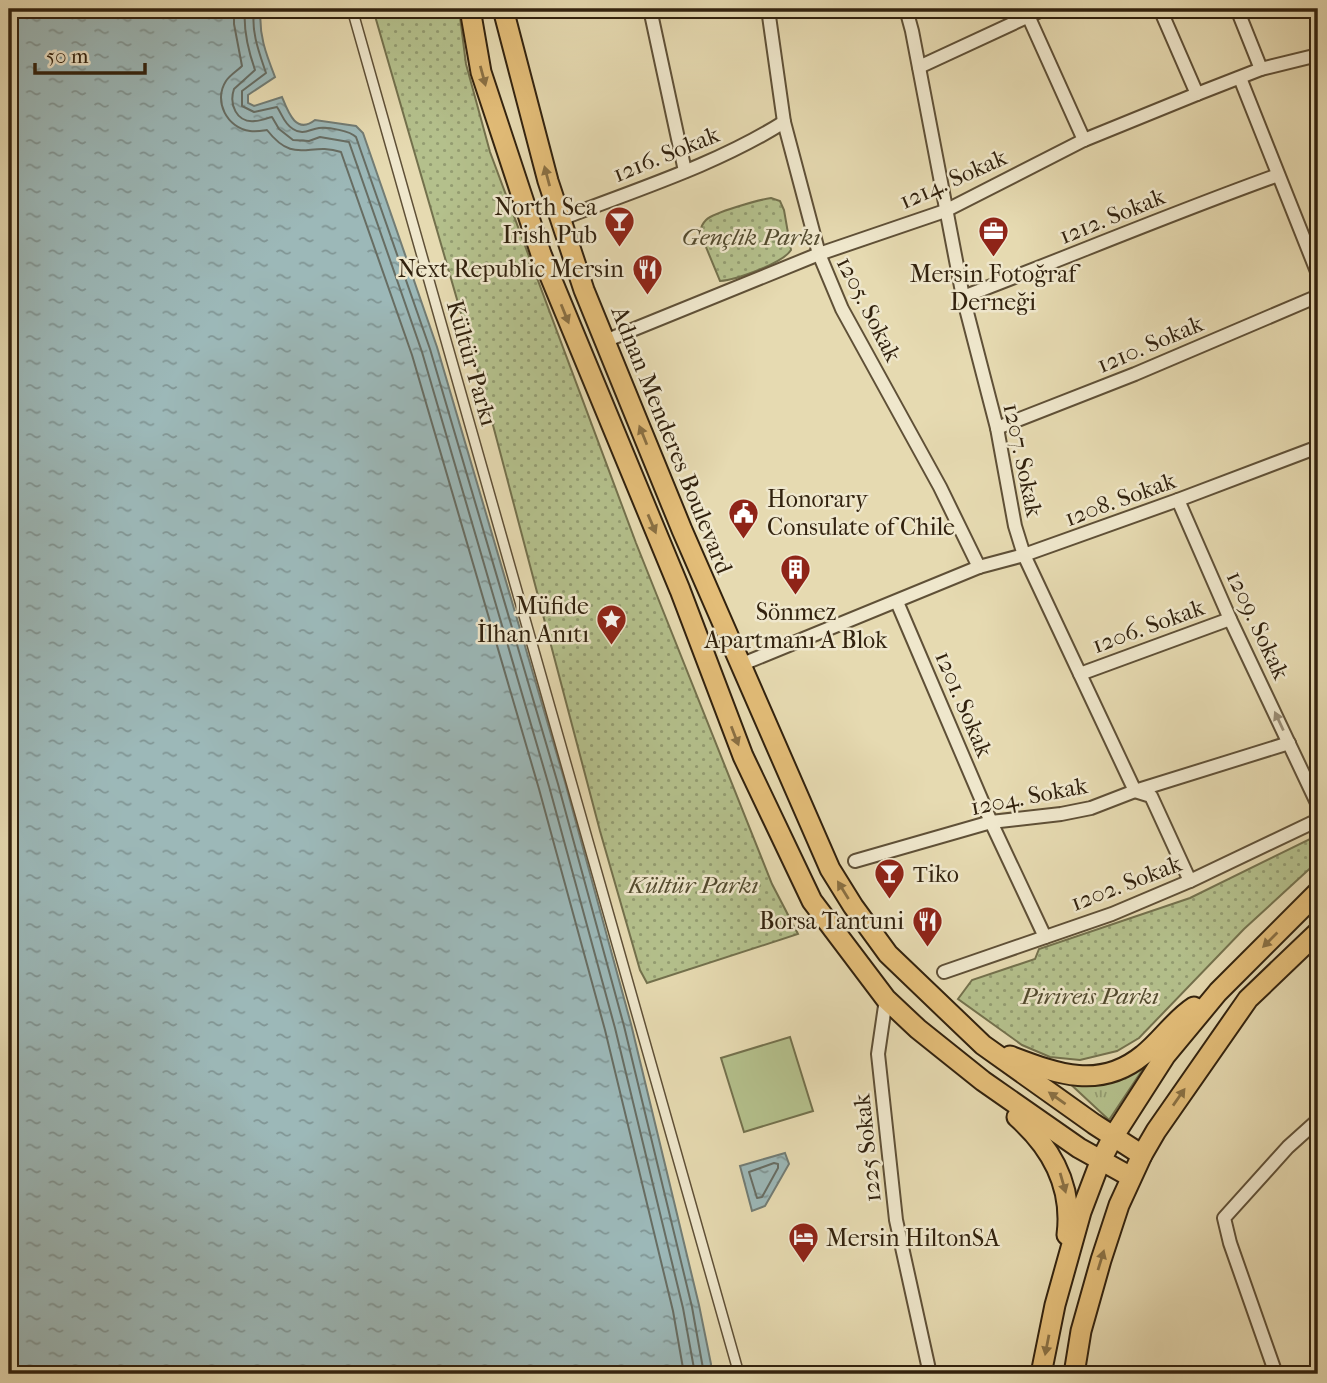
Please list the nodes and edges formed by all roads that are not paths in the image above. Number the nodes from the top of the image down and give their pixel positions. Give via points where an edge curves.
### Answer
1 (352, 9) edge
2 (470, 9) edge
3 (503, 9) edge
4 (650, 9) edge
5 (768, 9) edge
6 (906, 9) edge
7 (1044, 9) edge
8 (1160, 9) edge
9 (1237, 9) edge
10 (1026, 12) edge
11 (1318, 55) edge
12 (919, 67) junction
13 (1261, 69) junction
14 (1240, 78) junction
15 (1197, 94) junction
16 (784, 122) junction
17 (1084, 140) junction
18 (685, 171) junction
19 (1278, 175) junction
20 (945, 211) junction
21 (561, 219) junction
22 (819, 254) junction
23 (1318, 274) edge
24 (1318, 296) edge
25 (963, 297) junction
26 (605, 341) junction
27 (996, 428) junction
28 (1317, 451) edge
29 (1178, 500) junction
30 (1024, 555) junction
31 (979, 567) junction
32 (897, 601) junction
33 (1230, 619) junction
34 (740, 665) junction
35 (1080, 674) junction
36 (1289, 743) junction
37 (1135, 791) junction
38 (1318, 805) edge
39 (1318, 820) edge
40 (991, 822) junction
41 (855, 861) dead end
42 (1190, 881) junction
43 (1318, 892) edge
44 (1318, 932) edge
45 (1045, 936) junction
46 (944, 972) dead end
47 (1218, 992) junction
48 (886, 999) junction
49 (983, 1045) junction
50 (983, 1081) junction
51 (1318, 1120) edge
52 (1113, 1137) junction
53 (1142, 1155) junction
54 (1100, 1161) junction
55 (1131, 1177) junction
56 (1055, 1305) junction
57 (739, 1374) edge
58 (930, 1374) edge
59 (1041, 1374) edge
60 (1074, 1374) edge
61 (1276, 1374) edge

1 - 57 street, Kültür Parkı
2 -> 48 main road, Adnan Menderes Boulevard via 481,72 541,254 680,590 743,756 811,901
21 -> 3 main road, Adnan Menderes Boulevard
4 - 18 street
5 - 16 street, 1205. Sokak
6 - 12 street, 1207. Sokak
7 - 10 street
8 - 15 street
9 - 13 street
10 - 12 street
10 - 17 street
11 - 13 street, 1214. Sokak
12 - 20 street, 1207. Sokak
13 - 14 street, 1214. Sokak
14 - 15 street, 1214. Sokak
14 - 19 street
15 - 17 street, 1214. Sokak
16 - 18 street, 1216. Sokak
16 - 22 street, 1205. Sokak
17 - 20 street, 1214. Sokak
18 - 21 street, 1216. Sokak
19 - 23 street
19 - 25 street, 1212. Sokak
20 - 22 street, 1214. Sokak
20 - 25 street, 1207. Sokak
21 - 26 main road, Adnan Menderes Boulevard
22 - 26 street, 1214. Sokak
22 - 31 street, 1205. Sokak via 842,309
24 - 27 street, 1210. Sokak
25 - 27 street, 1207. Sokak
34 -> 26 main road, Adnan Menderes Boulevard
27 - 30 street, 1207. Sokak via 1014,526
28 - 29 street, 1208. Sokak
29 - 30 street, 1208. Sokak
29 - 33 street, 1209. Sokak
30 - 31 street, 1208. Sokak
30 - 35 street, 1207. Sokak
31 - 32 street, 1208. Sokak
32 - 34 street, 1208. Sokak
32 - 40 street, 1201. Sokak
33 - 35 street, 1206. Sokak
36 -> 33 street, 1209. Sokak
49 -> 34 main road, Adnan Menderes Boulevard via 888,954 853,906 830,869
35 - 37 street, 1207. Sokak
36 - 37 street, 1204. Sokak
36 - 38 street, 1209. Sokak
37 - 40 street, 1204. Sokak via 1091,808
37 - 42 street, 1207. Sokak via 1151,796
39 - 42 street, 1202. Sokak
40 - 41 street, 1204. Sokak
40 - 45 street, 1201. Sokak
42 - 45 street, 1202. Sokak
43 -> 47 main road
53 -> 44 main road via 1248,999
45 - 46 street, 1202. Sokak
47 - 49 main road via 1186,1012 1143,1055 1120,1069 1094,1076 1065,1075
47 - 52 main road via 1165,1056
48 - 50 main road, Adnan Menderes Boulevard
48 - 58 street, 1225 Sokak via 878,1054 896,1220
52 -> 49 main road, Adnan Menderes Boulevard
50 - 54 main road, Adnan Menderes Boulevard
50 -> 56 main road via 1044,1143 1063,1183 1068,1227
51 - 61 street via 1224,1218
52 - 53 main road, Adnan Menderes Boulevard
52 - 54 main road
53 - 55 main road
54 - 55 main road, Adnan Menderes Boulevard
54 - 56 main road
60 -> 55 main road via 1101,1260
56 -> 59 main road

